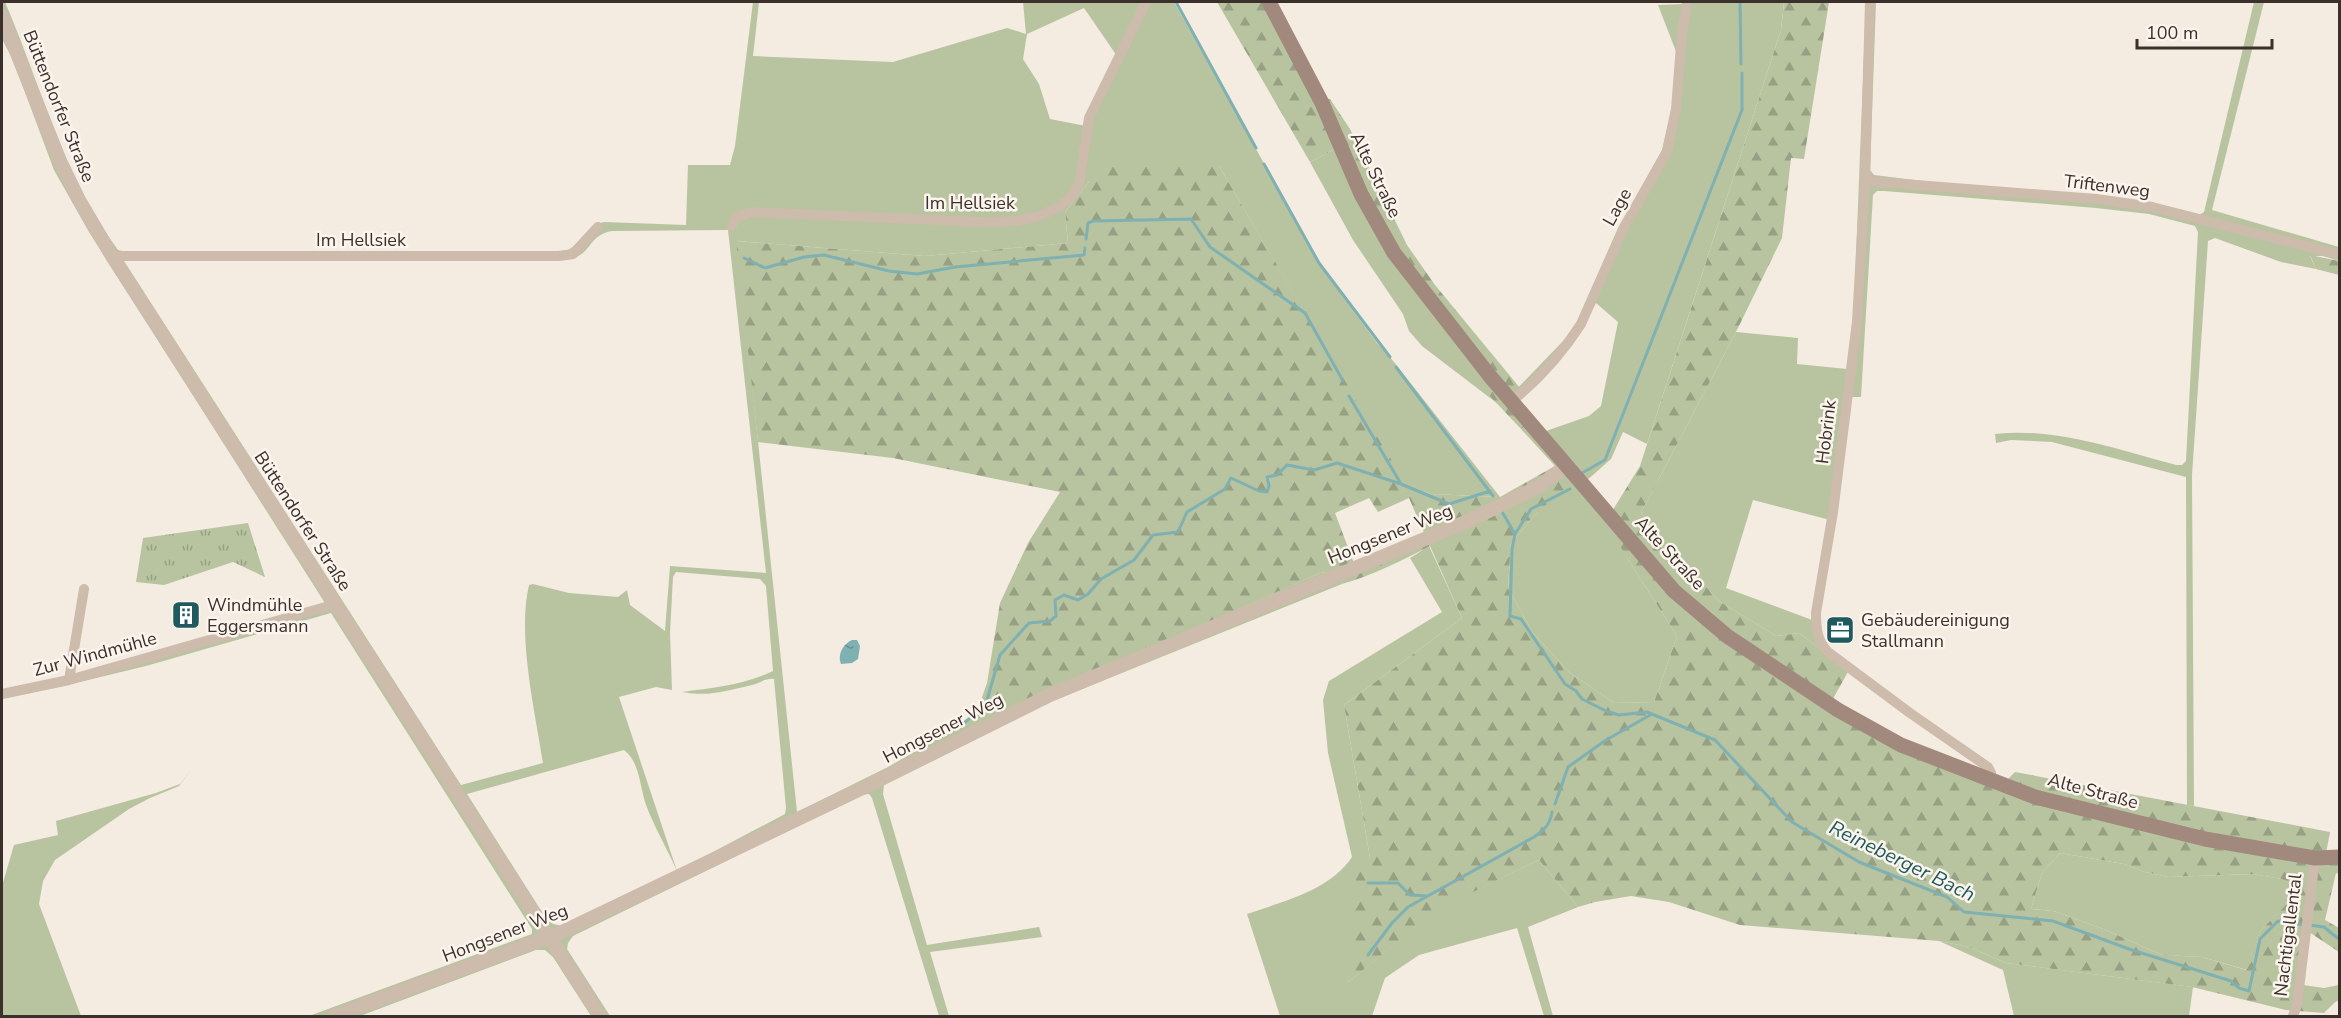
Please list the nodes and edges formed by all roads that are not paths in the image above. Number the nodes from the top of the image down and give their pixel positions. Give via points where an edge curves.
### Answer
1 (1146, 2) edge
2 (1269, 2) edge
3 (1687, 2) edge
4 (1870, 2) edge
5 (4, 22) edge
6 (1865, 181) junction
7 (732, 226) dead end
8 (598, 227) dead end
9 (2340, 255) edge
10 (112, 256) junction
11 (1512, 401) junction
12 (1566, 466) junction
13 (84, 589) dead end
14 (336, 604) junction
15 (69, 680) junction
16 (2, 694) edge
17 (1989, 779) junction
18 (2340, 857) edge
19 (2315, 858) junction
20 (550, 937) junction
21 (334, 1017) edge
22 (600, 1017) edge
23 (2293, 1017) edge

1 - 7 street, Im Hellsiek via 1089,118 1080,185 1059,207 1017,221 983,222 753,212 736,217
2 - 11 main road, Alte Straße via 1317,94 1361,194 1394,253
3 - 11 street, Lage via 1676,110 1667,152 1623,230 1581,324 1529,387
4 - 6 street, Hobrink
5 - 10 street, Büttendorfer Straße via 60,161
6 - 9 street, Triftenweg via 2152,207
6 - 17 street, Hobrink via 1857,322 1816,626 1821,645 1828,652 1988,766
8 - 10 street, Im Hellsiek via 573,254 559,256
10 - 14 street, Büttendorfer Straße
11 - 12 main road, Alte Straße
12 - 17 main road, Alte Straße via 1674,591 1727,636 1838,710 1901,745
12 - 20 street, Hongsener Weg via 1538,487 1468,521 1050,695
13 - 15 street
14 - 15 street, Zur Windmühle
14 - 20 street, Büttendorfer Straße
15 - 16 street, Zur Windmühle
17 - 19 main road, Alte Straße via 2035,796 2140,824
18 - 19 main road, Alte Straße
19 - 23 street, Nachtigallental
20 - 21 street, Hongsener Weg
20 - 22 street, Büttendorfer Straße

